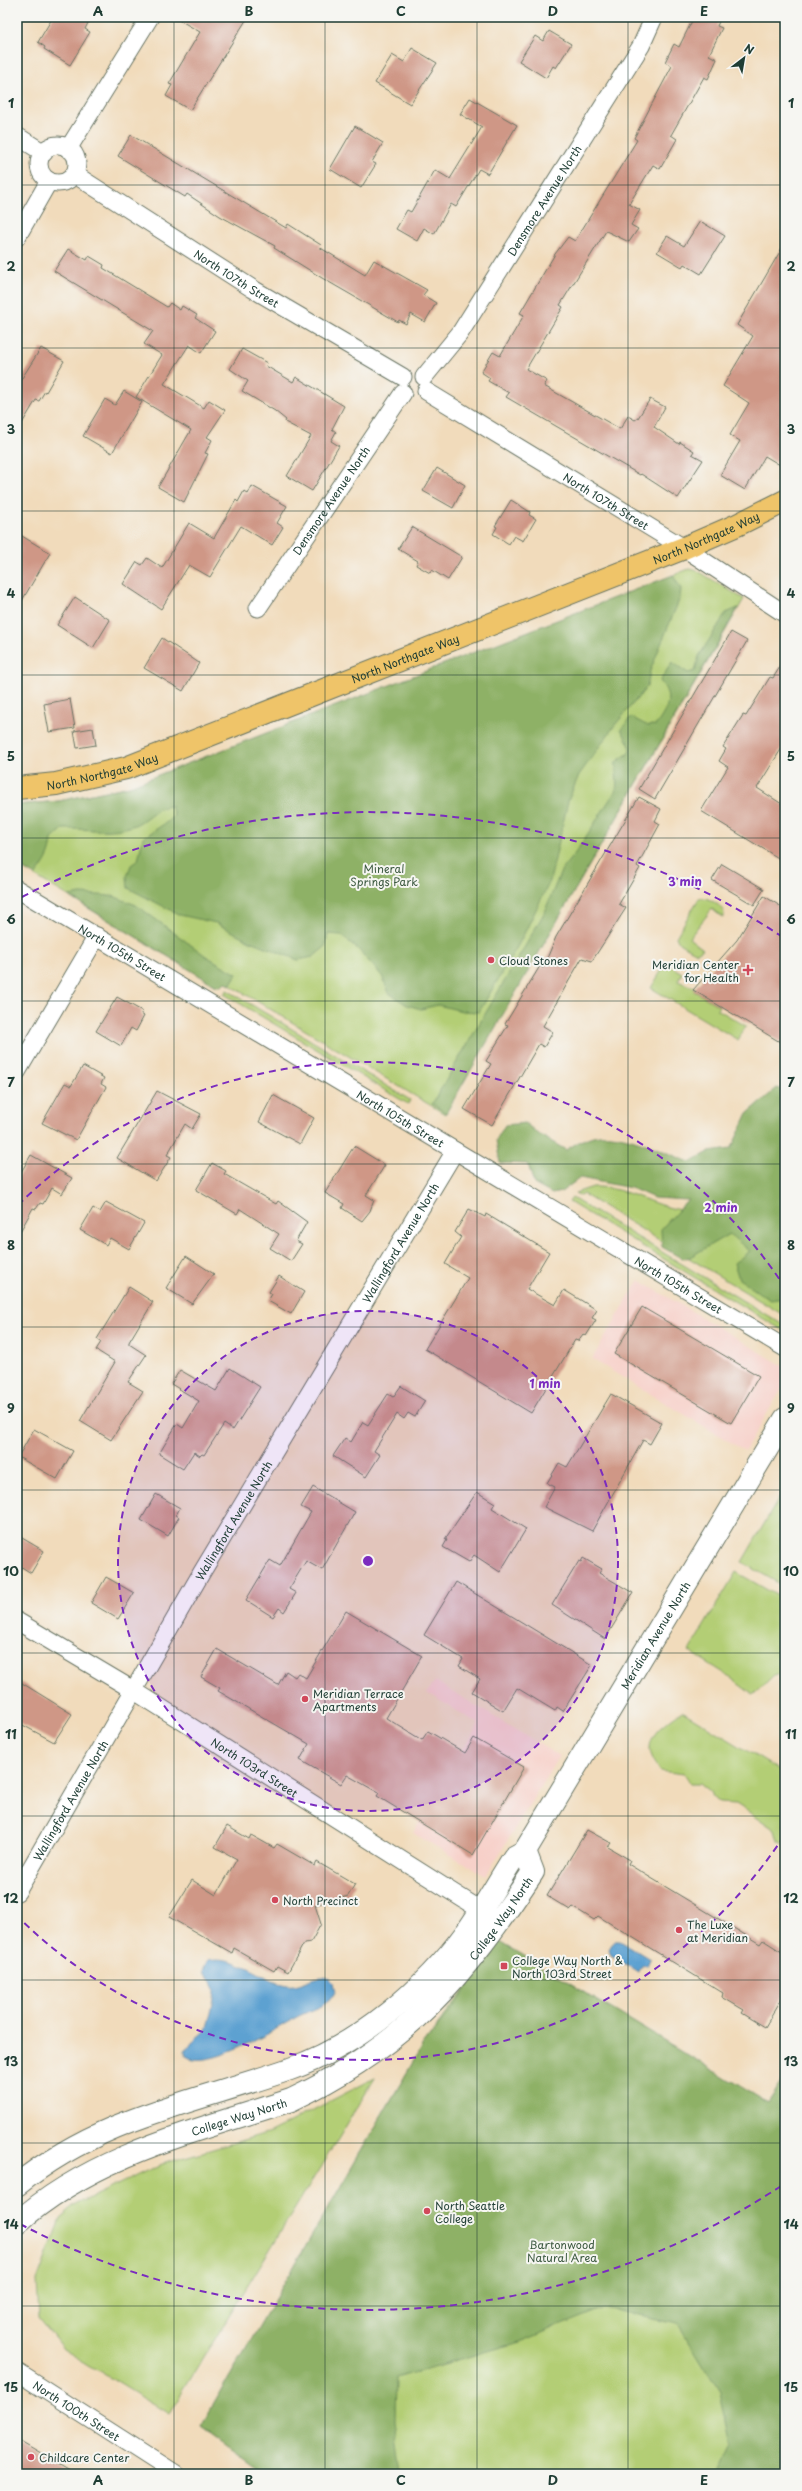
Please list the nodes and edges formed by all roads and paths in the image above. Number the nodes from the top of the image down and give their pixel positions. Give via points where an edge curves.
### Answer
1 (150, 17) edge
2 (654, 17) edge
3 (17, 136) edge
4 (68, 149) junction
5 (44, 153) junction
6 (74, 174) junction
7 (49, 181) junction
8 (17, 237) edge
9 (425, 384) junction
10 (403, 385) junction
11 (785, 501) edge
12 (684, 548) junction
13 (258, 608) dead end
14 (785, 614) edge
15 (17, 788) edge
16 (17, 889) edge
17 (98, 936) junction
18 (17, 1072) edge
19 (455, 1151) junction
20 (785, 1348) edge
21 (785, 1419) edge
22 (17, 1621) edge
23 (133, 1690) junction
24 (525, 1852) junction
25 (17, 1892) edge
26 (485, 1913) junction
27 (17, 2185) edge
28 (17, 2223) edge
29 (17, 2372) edge
30 (176, 2474) edge

1 - 4 street
2 - 9 street, Densmore Avenue North via 641,46 460,333
3 - 5 street
4 - 5 street via 54,146
4 - 6 street via 77,160
5 - 7 street via 41,171
6 - 7 street via 62,182
6 - 10 street, North 107th Street
7 - 8 street
9 - 10 street via 415,398
9 - 10 street via 420,373 412,371
9 - 12 street, North 107th Street
10 - 13 street, Densmore Avenue North
11 - 12 main road, North Northgate Way
12 - 14 street, North 107th Street
12 - 15 main road, North Northgate Way via 126,768 56,784
16 - 17 street, North 105th Street
17 - 18 street
17 - 19 street, North 105th Street
19 - 20 street, North 105th Street
19 - 23 street, Wallingford Avenue North
21 - 24 street, Meridian Avenue North
22 - 23 street, North 103rd Street
23 - 25 street, Wallingford Avenue North
23 - 26 street, North 103rd Street
24 - 26 street, College Way North via 514,1858
24 - 28 street, College Way North via 533,1872 484,1943 433,2003 369,2057 291,2100 126,2156 51,2196
26 - 27 street, College Way North via 402,2002 341,2045 290,2069 113,2126 56,2156
29 - 30 street, North 100th Street

